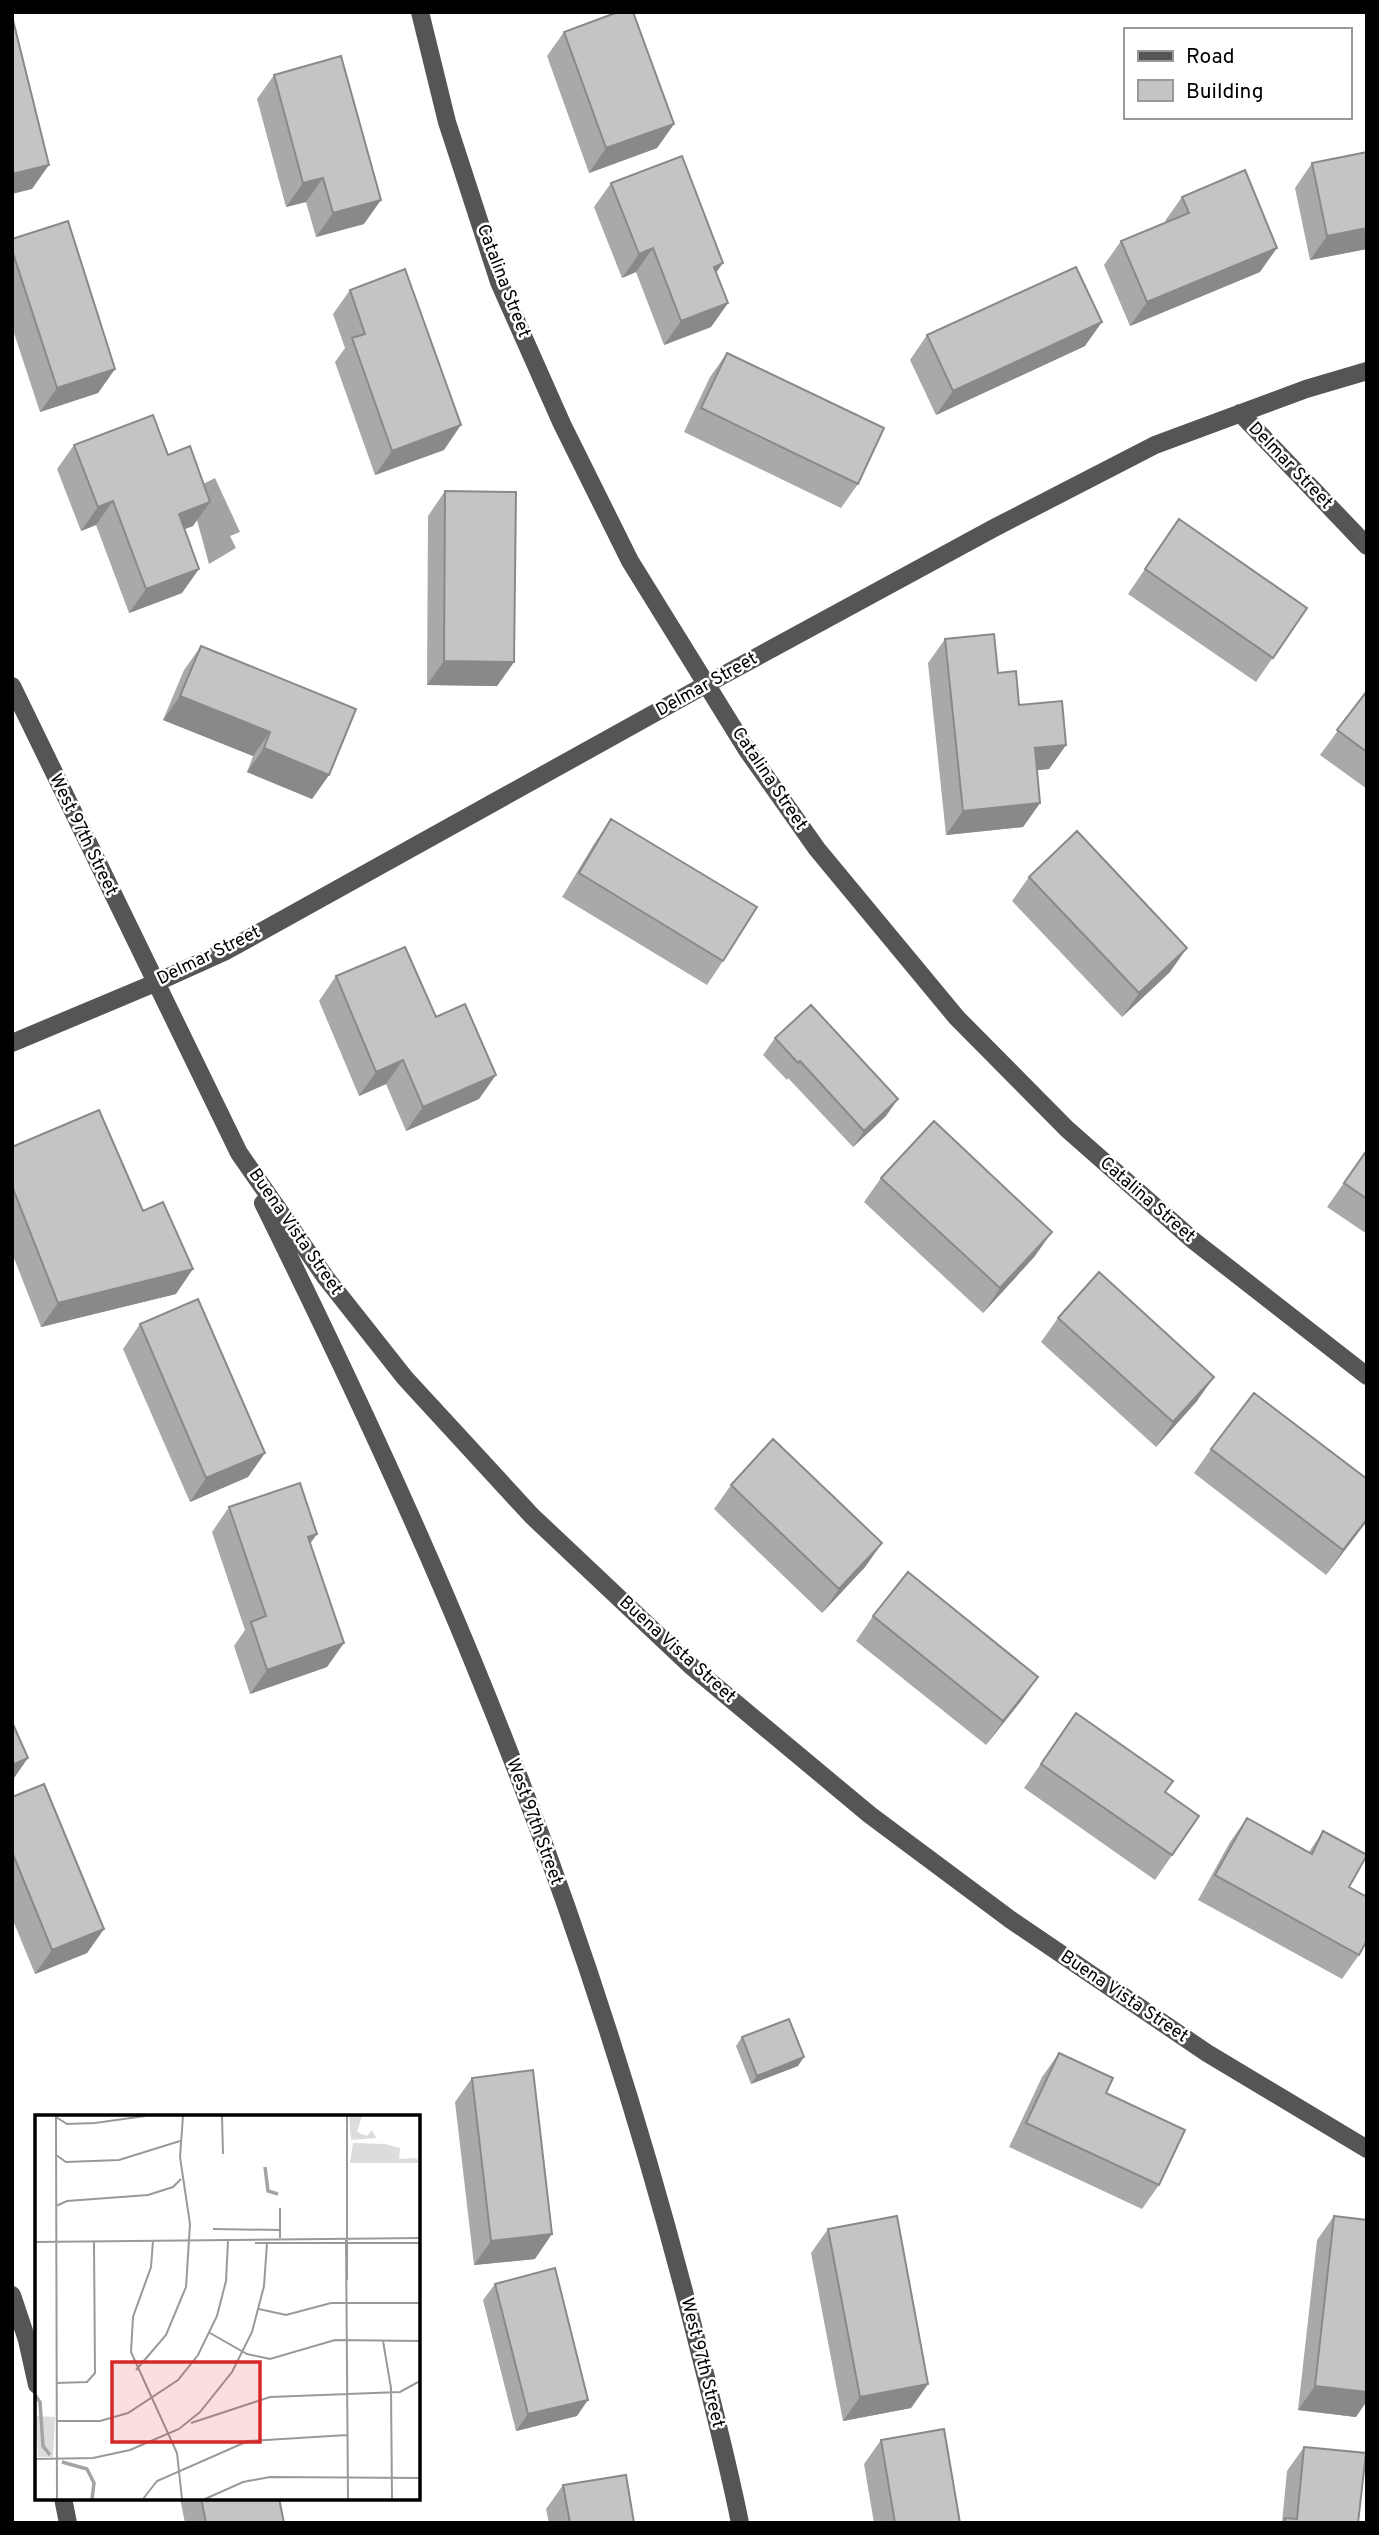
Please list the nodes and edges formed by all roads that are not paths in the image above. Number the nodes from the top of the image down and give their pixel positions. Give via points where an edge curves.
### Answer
1 (420, 12) edge
2 (1367, 371) edge
3 (1240, 413) junction
4 (1367, 546) edge
5 (707, 684) junction
6 (12, 686) edge
7 (155, 984) junction
8 (12, 1043) edge
9 (239, 1153) junction
10 (1367, 1376) edge
11 (1367, 2149) edge
12 (12, 2295) edge
13 (35, 2376) edge
14 (63, 2500) edge
15 (68, 2523) edge
16 (740, 2523) edge

1 - 5 street, Catalina Street via 447,122 499,282 630,561
2 - 3 street
3 - 4 street, Delmar Street
3 - 5 street, Delmar Street via 1155,445
5 - 7 street, Delmar Street via 226,951
5 - 10 street, Catalina Street via 817,849 957,1018 1067,1129 1194,1241
6 - 7 street, West 97th Street
7 - 8 street, Delmar Street
7 - 9 street, Buena Vista Street
9 - 11 street, Buena Vista Street via 326,1278 405,1378 532,1516 690,1665 870,1815 1011,1920 1207,2053
9 - 16 street, West 97th Street via 347,1374 472,1659 537,1827 601,2007 670,2237
12 - 13 street
14 - 15 street

